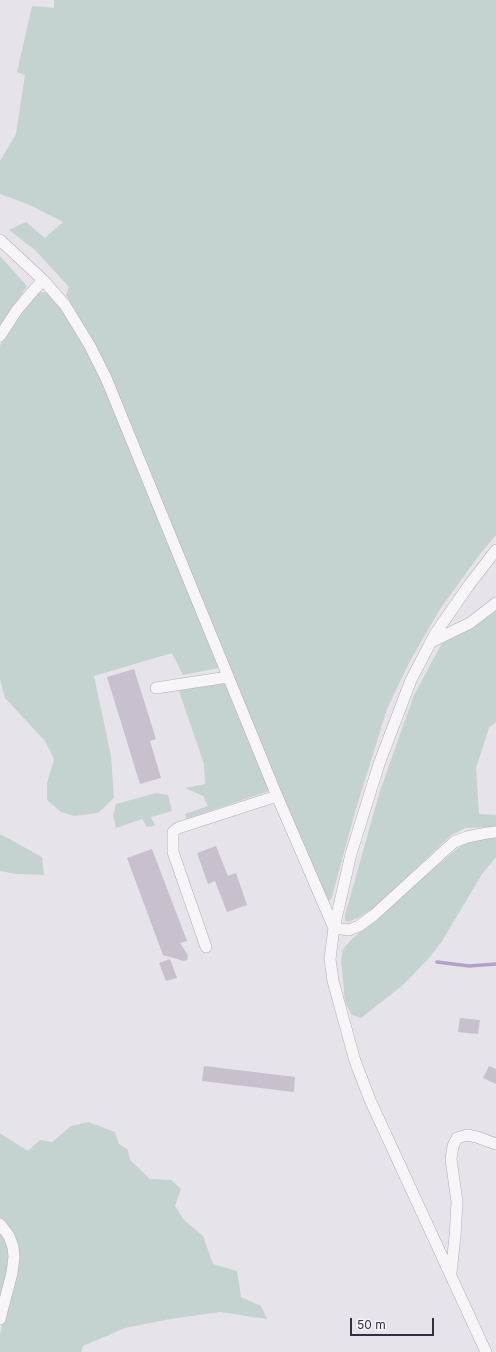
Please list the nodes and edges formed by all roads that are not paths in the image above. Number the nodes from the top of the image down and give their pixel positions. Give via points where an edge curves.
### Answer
1 (0, 240) edge
2 (43, 280) junction
3 (0, 336) edge
4 (496, 550) edge
5 (496, 603) edge
6 (431, 642) junction
7 (228, 677) junction
8 (156, 688) dead end
9 (277, 796) junction
10 (496, 832) edge
11 (334, 928) junction
12 (206, 947) dead end
13 (496, 1144) edge
14 (0, 1224) edge
15 (451, 1274) junction
16 (0, 1319) edge
17 (486, 1352) edge

1 - 2 street
2 - 3 street
2 - 7 street via 65,305 106,378
4 - 6 street
5 - 6 street via 470,623
6 - 11 street via 411,680 379,764 351,854
7 - 8 street
7 - 9 street
9 - 11 street
9 - 12 street via 178,828 173,832 173,852
10 - 11 street via 467,836 454,842 359,926 349,930
11 - 15 street via 330,959 332,981 355,1061 370,1100
13 - 15 street via 477,1136 467,1135 458,1138 453,1146 451,1159 457,1202
14 - 16 street via 9,1236 14,1257
15 - 17 street

